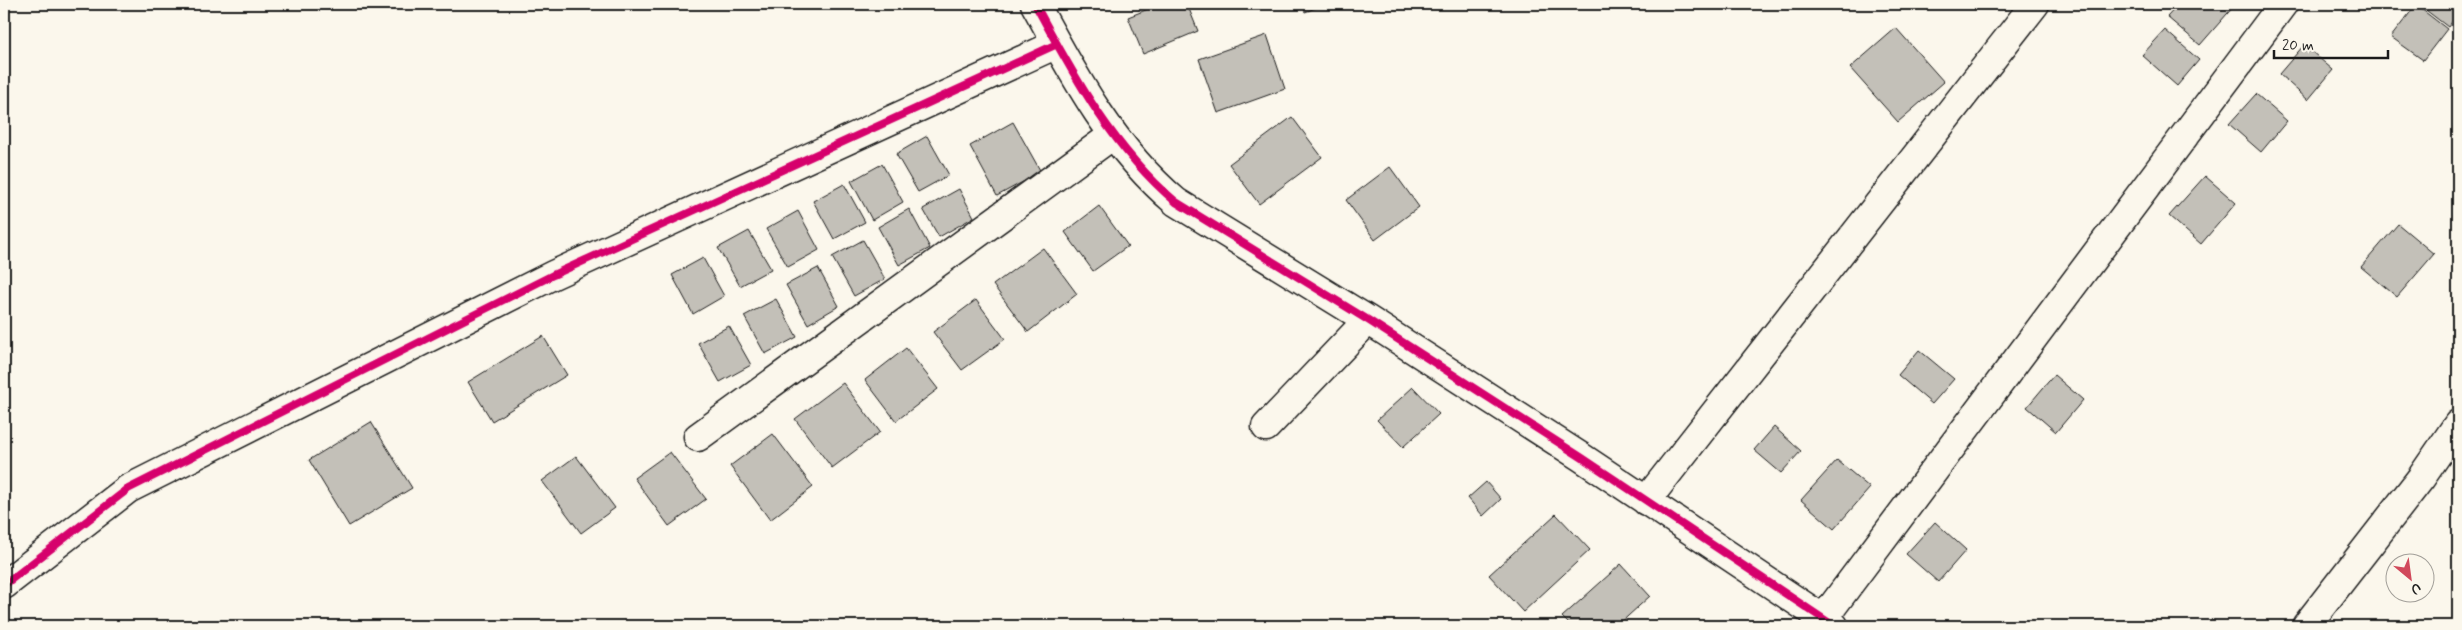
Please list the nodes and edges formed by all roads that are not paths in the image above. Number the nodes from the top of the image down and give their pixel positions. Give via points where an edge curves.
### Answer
1 (1035, 4) edge
2 (2035, 4) edge
3 (2283, 4) edge
4 (1057, 44) junction
5 (1113, 135) junction
6 (1368, 320) junction
7 (2458, 424) edge
8 (1266, 427) dead end
9 (698, 437) dead end
10 (1646, 501) junction
11 (4, 585) edge
12 (1824, 624) edge
13 (2306, 626) edge

1 - 4 street
2 - 10 street
3 - 12 street
4 - 5 street
4 - 11 street via 553,275 128,489
5 - 6 street via 1157,186 1176,202
5 - 9 street
6 - 8 street
6 - 10 street
7 - 13 street via 2421,478
10 - 12 street

